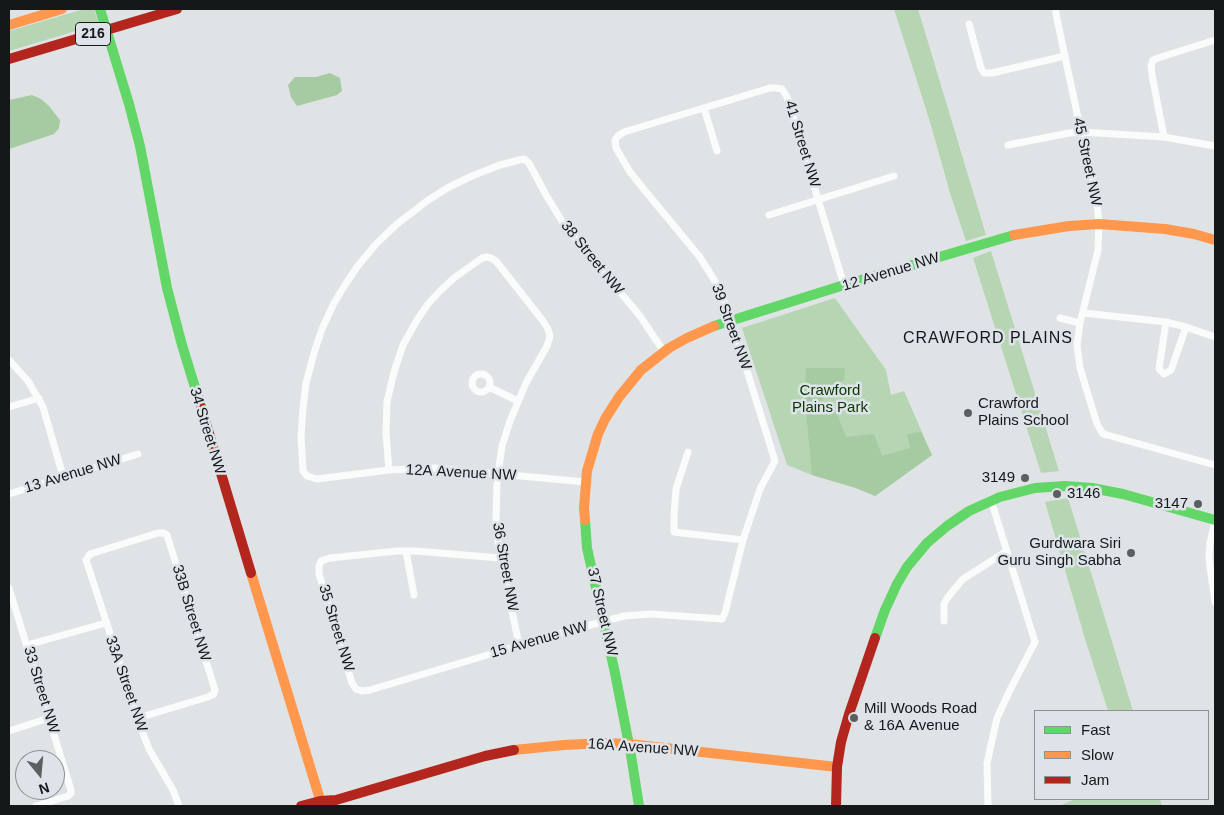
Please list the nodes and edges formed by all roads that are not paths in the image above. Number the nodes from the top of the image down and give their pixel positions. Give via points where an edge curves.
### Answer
1 (62, 9) edge
2 (100, 9) edge
3 (178, 9) edge
4 (1056, 9) edge
5 (969, 24) dead end
6 (9, 25) edge
7 (1215, 40) edge
8 (1065, 56) junction
9 (9, 60) edge
10 (704, 108) junction
11 (1081, 132) junction
12 (1164, 137) junction
13 (1008, 145) dead end
14 (1215, 146) edge
15 (717, 151) dead end
16 (894, 176) dead end
17 (819, 200) junction
18 (769, 215) dead end
19 (1099, 224) junction
20 (1215, 240) edge
21 (844, 286) junction
22 (1084, 312) junction
23 (1060, 318) dead end
24 (731, 320) junction
25 (1166, 322) junction
26 (1080, 323) junction
27 (1186, 327) junction
28 (1215, 337) edge
29 (664, 352) junction
30 (9, 360) edge
31 (489, 387) dead end
32 (39, 398) junction
33 (518, 401) junction
34 (9, 407) edge
35 (605, 420) joint
36 (688, 452) dead end
37 (138, 454) dead end
38 (1215, 465) edge
39 (389, 470) junction
40 (498, 474) junction
41 (63, 476) junction
42 (306, 476) joint
43 (585, 482) junction
44 (9, 494) edge
45 (991, 500) junction
46 (1215, 520) edge
47 (743, 540) junction
48 (406, 551) junction
49 (1007, 551) junction
50 (87, 557) joint
51 (500, 558) junction
52 (1213, 573) edge
53 (9, 588) edge
54 (414, 595) dead end
55 (1215, 602) edge
56 (722, 618) joint
57 (944, 620) dead end
58 (604, 621) junction
59 (106, 623) junction
60 (27, 645) junction
61 (519, 646) junction
62 (359, 690) joint
63 (49, 718) junction
64 (138, 718) junction
65 (9, 731) edge
66 (629, 744) junction
67 (837, 767) junction
68 (327, 803) edge
69 (36, 806) edge
70 (179, 806) edge
71 (301, 806) edge
72 (639, 806) edge
73 (836, 806) edge
74 (988, 806) edge

1 - 6 main road, 216
2 - 68 main road, 34 Street NW via 140,146 167,288 182,346
3 - 9 main road, 216
4 - 8 street, 45 Street NW
5 - 8 street via 984,73
7 - 12 street via 1154,60 1152,74
8 - 11 street, 45 Street NW
10 - 15 street
10 - 17 street, 41 Street NW via 770,88 782,89
10 - 24 street, 39 Street NW via 624,132 615,142 630,172 707,267 722,294
11 - 12 street
11 - 13 street
11 - 19 street, 45 Street NW via 1096,194
12 - 14 street
16 - 17 street, 41 Street NW
17 - 18 street, 41 Street NW
17 - 21 street, 41 Street NW
19 - 20 main road, 12 Avenue NW via 1165,229
19 - 21 main road, 12 Avenue NW via 1017,234
19 - 22 street, 45 Street NW via 1098,250
21 - 24 main road, 12 Avenue NW
22 - 25 street
22 - 26 street, 45 Street NW
23 - 26 street
24 - 29 main road, 12 Avenue NW via 702,330
24 - 47 street, 39 Street NW via 775,461 760,489
25 - 27 street
25 - 27 street via 1159,369 1164,374 1171,370
26 - 38 street, 45 Street NW via 1078,358 1101,431 1116,439
27 - 28 street
29 - 35 main road, 12 Avenue NW via 633,379
29 - 42 street, 38 Street NW via 640,316 565,226 526,160 482,171 426,201 397,224 376,244 344,285 322,329 306,383 301,437
30 - 32 street
31 - 33 street
32 - 34 street
32 - 41 street
33 - 39 street, 36 Street NW via 550,336 543,321 496,261 482,258 428,304 403,345 387,402
33 - 40 street, 36 Street NW via 504,440
35 - 43 main road, 37 Street NW
36 - 47 street via 676,489 674,532
37 - 41 street, 13 Avenue NW
39 - 40 street, 12A Avenue NW via 436,468
39 - 42 street, 12A Avenue NW via 317,479
40 - 43 street, 12A Avenue NW
40 - 51 street, 36 Street NW via 496,521
41 - 44 street, 13 Avenue NW
43 - 58 main road, 37 Street NW via 585,532
45 - 46 main road via 1035,488 1083,487 1123,494
45 - 49 street
45 - 67 main road via 964,514 936,535 915,556 897,584 849,714
46 - 52 street via 1210,549
47 - 56 street, 39 Street NW
48 - 51 street
48 - 54 street
48 - 62 street, 35 Street NW via 326,558 319,564 319,574 352,683
49 - 57 street via 963,578 944,604
49 - 74 street via 1034,642 997,718 987,763
50 - 59 street, 33A Street NW
50 - 64 street, 33B Street NW via 132,540 158,533 167,535 215,690 208,697
51 - 61 street, 36 Street NW
52 - 55 street
53 - 60 street, 33 Street NW
56 - 58 street, 15 Avenue NW via 642,614
58 - 61 street, 15 Avenue NW
58 - 66 main road, 37 Street NW
59 - 60 street
59 - 64 street, 33A Street NW
60 - 63 street, 33 Street NW
61 - 62 street, 15 Avenue NW via 370,690
63 - 65 street
63 - 69 street, 33 Street NW via 71,793
64 - 70 street, 33A Street NW via 149,749 169,781
66 - 67 main road, 16A Avenue NW
66 - 68 main road, 16A Avenue NW via 564,745 501,753
66 - 72 main road, 37 Street NW
67 - 73 main road
68 - 71 main road, 16A Avenue NW

